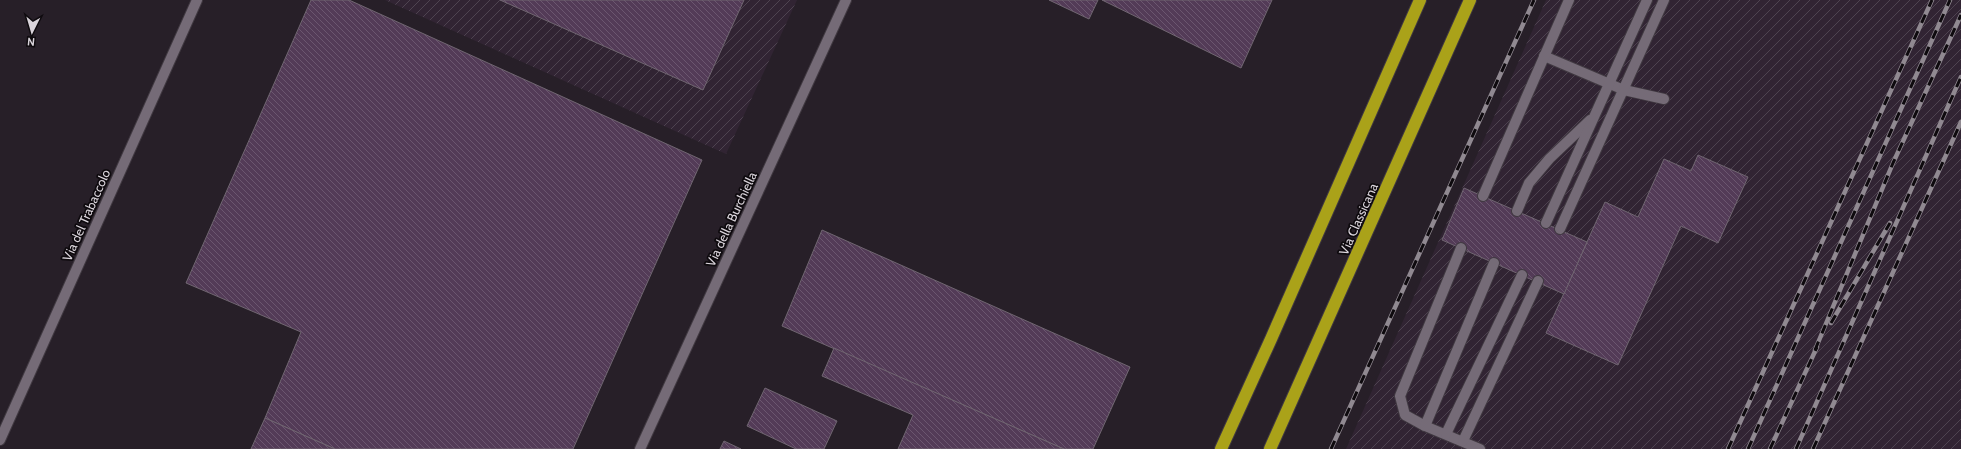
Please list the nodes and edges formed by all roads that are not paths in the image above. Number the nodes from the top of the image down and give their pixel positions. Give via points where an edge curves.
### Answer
1 (197, 0) edge
2 (846, 0) edge
3 (1420, 0) edge
4 (1470, 0) edge
5 (1569, 0) edge
6 (1647, 0) edge
7 (1664, 0) edge
8 (1544, 56) junction
9 (1610, 83) junction
10 (1624, 90) junction
11 (1664, 99) dead end
12 (1595, 116) junction
13 (1483, 196) dead end
14 (1517, 211) dead end
15 (1546, 223) dead end
16 (1560, 229) dead end
17 (1461, 248) dead end
18 (1494, 262) dead end
19 (1522, 275) dead end
20 (1538, 281) dead end
21 (1425, 426) junction
22 (1446, 434) junction
23 (0, 440) edge
24 (1463, 441) junction
25 (640, 449) edge
26 (1221, 449) edge
27 (1270, 449) edge
28 (1480, 449) edge

1 - 23 street, Via del Trabaccolo
2 - 25 street, Via della Burchiella
3 - 26 highway via 1272,339
4 - 27 highway, Via Classicana
5 - 8 street
6 - 9 street
7 - 10 street
8 - 9 street
8 - 13 street
9 - 10 street
9 - 12 street
10 - 11 street
10 - 16 street
12 - 14 street via 1550,158 1529,183
12 - 15 street
17 - 21 street via 1400,396 1405,416
18 - 21 street
19 - 22 street
20 - 24 street
21 - 22 street
22 - 24 street
24 - 28 street

